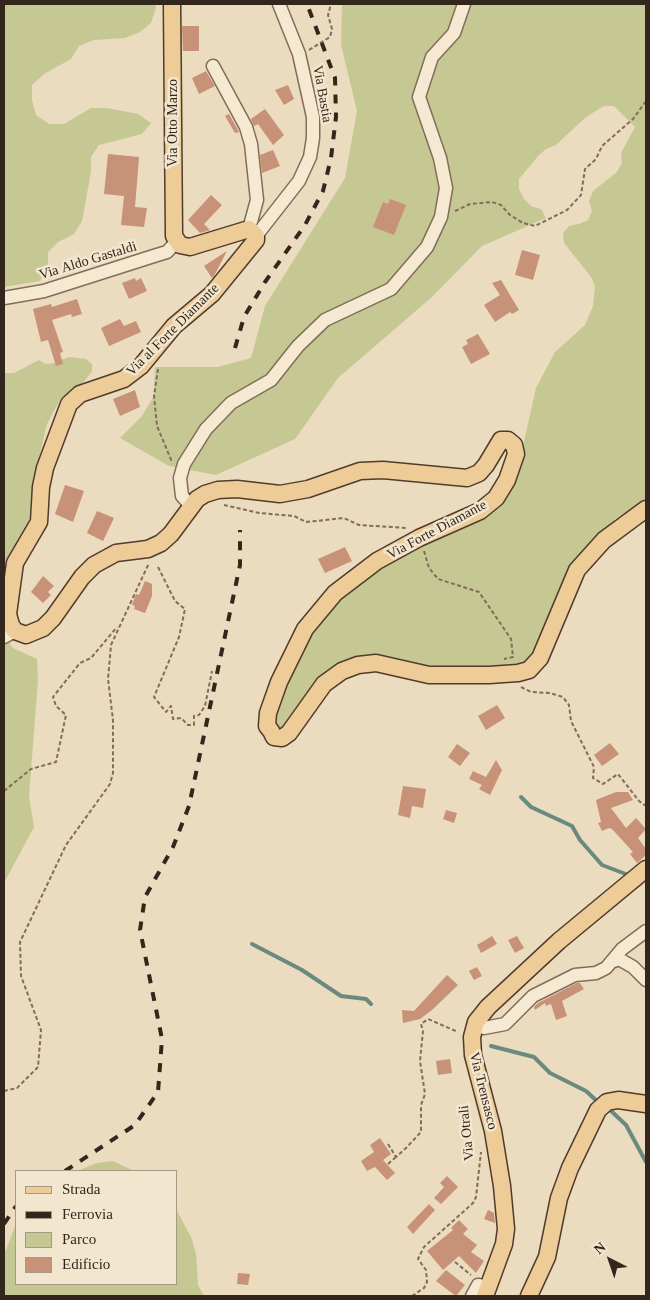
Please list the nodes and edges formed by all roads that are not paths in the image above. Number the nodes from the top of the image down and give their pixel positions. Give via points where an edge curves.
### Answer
1 (172, 4) edge
2 (278, 4) edge
3 (464, 4) edge
4 (213, 66) dead end
5 (253, 233) junction
6 (177, 241) junction
7 (4, 298) edge
8 (191, 506) junction
9 (646, 509) edge
10 (9, 634) edge
11 (646, 869) edge
12 (646, 931) edge
13 (614, 961) junction
14 (646, 980) edge
15 (478, 1029) junction
16 (646, 1104) edge
17 (485, 1289) edge
18 (472, 1296) edge
19 (529, 1296) edge

1 - 6 main road, Via Otto Marzo via 173,232
2 - 5 street, Via Bastia via 299,54 313,116 310,157 300,181
3 - 8 street via 454,33 432,57 419,97 440,158 446,188 441,217 427,247 391,289 325,320 298,346 271,380 231,403 206,429 184,464 180,478 182,496
4 - 5 street via 246,127 251,144 257,200
5 - 6 main road via 190,247
5 - 10 main road, Via al Forte Diamante via 253,245 212,294 174,326 141,366 124,379 80,394 65,412 45,468 39,522 15,564 8,614
6 - 7 street, Via Aldo Gastaldi via 157,256 44,291
8 - 9 main road, Via Forte Diamante via 205,494 218,490 280,494 308,489 360,472 383,470 467,478 486,465 501,440 508,440 514,445 516,454 507,480 496,498 480,511 377,561 335,593 305,629 268,712 267,726 274,736 282,738 324,684 342,671 358,665 376,663 430,675 489,675 529,670 540,658 576,570 604,540
8 - 10 main road, Via al Forte Diamante via 171,534 148,549 104,558 82,577 43,628 26,635
11 - 15 main road via 508,988 484,1011
12 - 13 street via 622,949
13 - 14 street via 619,959
13 - 15 street via 596,973 575,975 533,996 505,1024
15 - 17 main road, Via Trensasco via 473,1055 494,1131 505,1212 504,1244
16 - 19 main road via 618,1100 607,1102 598,1110 570,1168 547,1257
17 - 18 street

